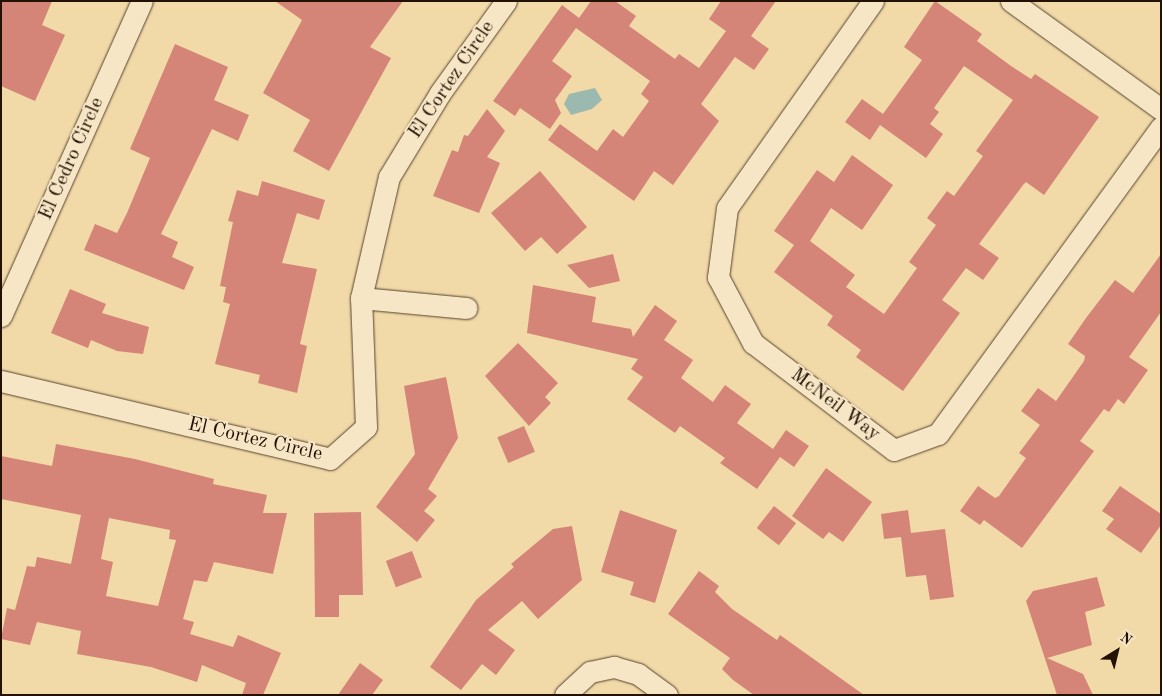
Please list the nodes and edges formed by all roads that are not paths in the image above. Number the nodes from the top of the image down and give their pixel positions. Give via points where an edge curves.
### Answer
1 (142, 1) edge
2 (506, 1) edge
3 (873, 1) edge
4 (1011, 1) edge
5 (1161, 109) edge
6 (1161, 127) edge
7 (361, 298) junction
8 (467, 308) dead end
9 (1, 316) edge
10 (1, 381) edge
11 (565, 695) edge
12 (667, 695) edge

1 - 9 street, El Cedro Circle
2 - 7 street, El Cortez Circle via 440,93 389,177
3 - 6 street, McNeil Way via 727,208 718,277 753,342 894,450 938,434
4 - 5 street
7 - 8 street
7 - 10 street, El Cortez Circle via 366,427 330,459
11 - 12 street via 601,660 632,671

